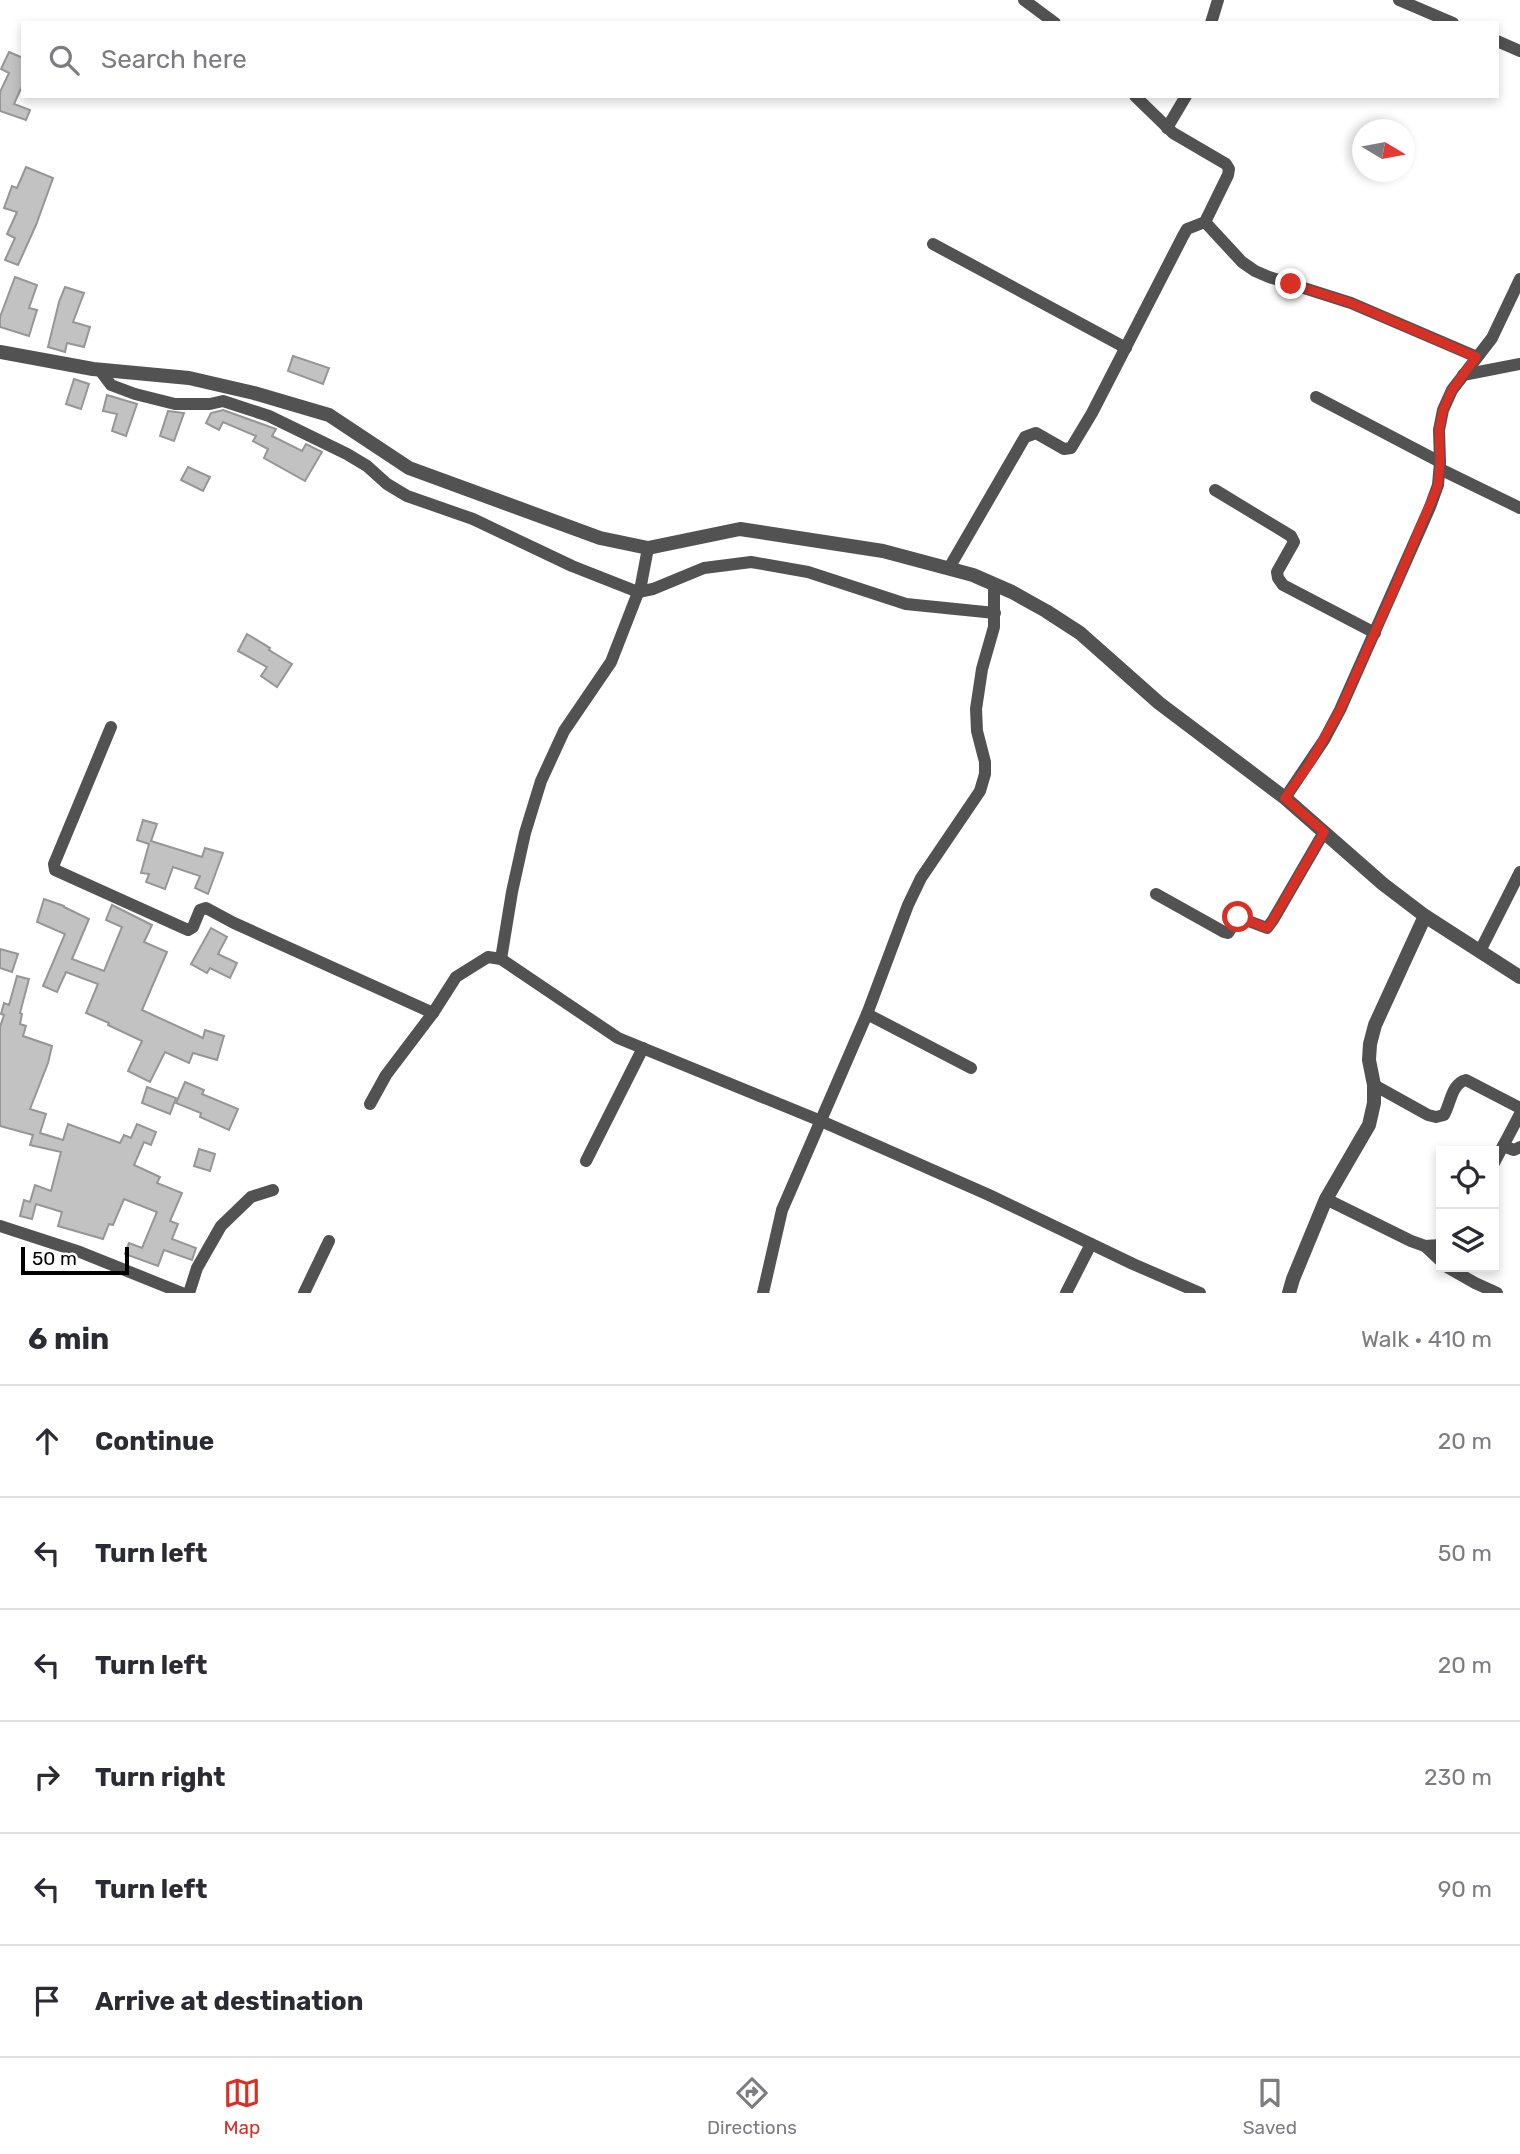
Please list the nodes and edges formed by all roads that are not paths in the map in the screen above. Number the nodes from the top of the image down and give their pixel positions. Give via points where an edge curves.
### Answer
1 (1024, 0) edge
2 (1218, 0) edge
3 (1399, 0) edge
4 (1052, 21) edge
5 (1212, 21) edge
6 (1448, 21) edge
7 (1499, 42) edge
8 (1520, 51) edge
9 (1137, 98) edge
10 (1185, 98) edge
11 (1167, 128) junction
12 (1205, 222) junction
13 (933, 244) dead end
14 (1520, 279) edge
15 (1126, 348) junction
16 (0, 352) edge
17 (1476, 357) junction
18 (1520, 364) edge
19 (99, 369) junction
20 (1463, 375) junction
21 (1316, 397) dead end
22 (1440, 466) junction
23 (1214, 491) dead end
24 (1520, 508) edge
25 (648, 548) junction
26 (949, 568) junction
27 (994, 585) junction
28 (638, 592) junction
29 (995, 613) junction
30 (1375, 633) junction
31 (111, 727) dead end
32 (1285, 798) junction
33 (1324, 832) junction
34 (1520, 872) edge
35 (1156, 894) dead end
36 (1425, 916) junction
37 (1486, 940) junction
38 (501, 959) junction
39 (1520, 977) edge
40 (433, 1013) junction
41 (867, 1014) junction
42 (643, 1048) junction
43 (971, 1068) dead end
44 (1374, 1085) junction
45 (370, 1104) dead end
46 (1520, 1108) edge
47 (1520, 1114) edge
48 (821, 1121) junction
49 (1503, 1146) junction
50 (1520, 1147) edge
51 (1499, 1154) edge
52 (586, 1161) dead end
53 (273, 1190) dead end
54 (1326, 1199) junction
55 (0, 1226) edge
56 (329, 1241) dead end
57 (1091, 1244) junction
58 (1436, 1245) edge
59 (1425, 1246) junction
60 (1436, 1256) edge
61 (1456, 1272) edge
62 (181, 1293) edge
63 (189, 1293) edge
64 (304, 1293) edge
65 (763, 1293) edge
66 (1066, 1293) edge
67 (1200, 1293) edge
68 (1289, 1293) edge
69 (1497, 1293) edge

1 - 4 street
2 - 5 street
3 - 6 street
7 - 8 street
9 - 11 street
10 - 11 street
11 - 12 street via 1229,169
12 - 15 street via 1187,229
12 - 17 street via 1255,271 1351,303
13 - 15 street
14 - 17 street via 1492,338
15 - 26 street via 1071,448 1059,447 1036,433 1025,437
16 - 19 street
17 - 20 street
18 - 20 street
19 - 25 street via 189,378 328,415 409,468 600,538
19 - 28 street via 111,385 135,394 175,404 223,401 269,416 347,454 407,496 473,519
20 - 22 street via 1443,410
21 - 22 street
22 - 24 street
22 - 30 street via 1430,507
23 - 30 street via 1291,536 1291,549 1277,572 1283,584
25 - 26 street via 740,529 883,551
25 - 28 street
26 - 27 street
27 - 29 street
27 - 32 street via 1080,633 1159,703
28 - 29 street via 704,568 751,562 808,572 906,604
28 - 38 street via 611,662 564,731 541,781 525,832
29 - 41 street via 976,709 985,762 980,791 921,878
30 - 32 street via 1324,740
31 - 40 street via 55,870 188,930 206,908
32 - 33 street
33 - 35 street via 1267,928 1238,917 1228,933 1224,932
33 - 36 street
34 - 37 street
36 - 37 street
36 - 44 street via 1375,1025 1369,1060
37 - 39 street
38 - 40 street via 488,957 456,977
38 - 42 street via 618,1038
40 - 45 street
41 - 43 street
41 - 48 street
42 - 48 street
42 - 52 street
44 - 46 street via 1436,1117 1444,1115 1454,1088 1466,1080
44 - 54 street via 1369,1125
47 - 49 street
48 - 57 street
48 - 65 street via 782,1210
49 - 50 street
49 - 51 street
53 - 63 street via 251,1197 221,1226 197,1268
54 - 59 street
54 - 68 street
55 - 62 street
56 - 64 street
57 - 66 street
57 - 67 street
58 - 59 street
59 - 60 street
61 - 69 street

